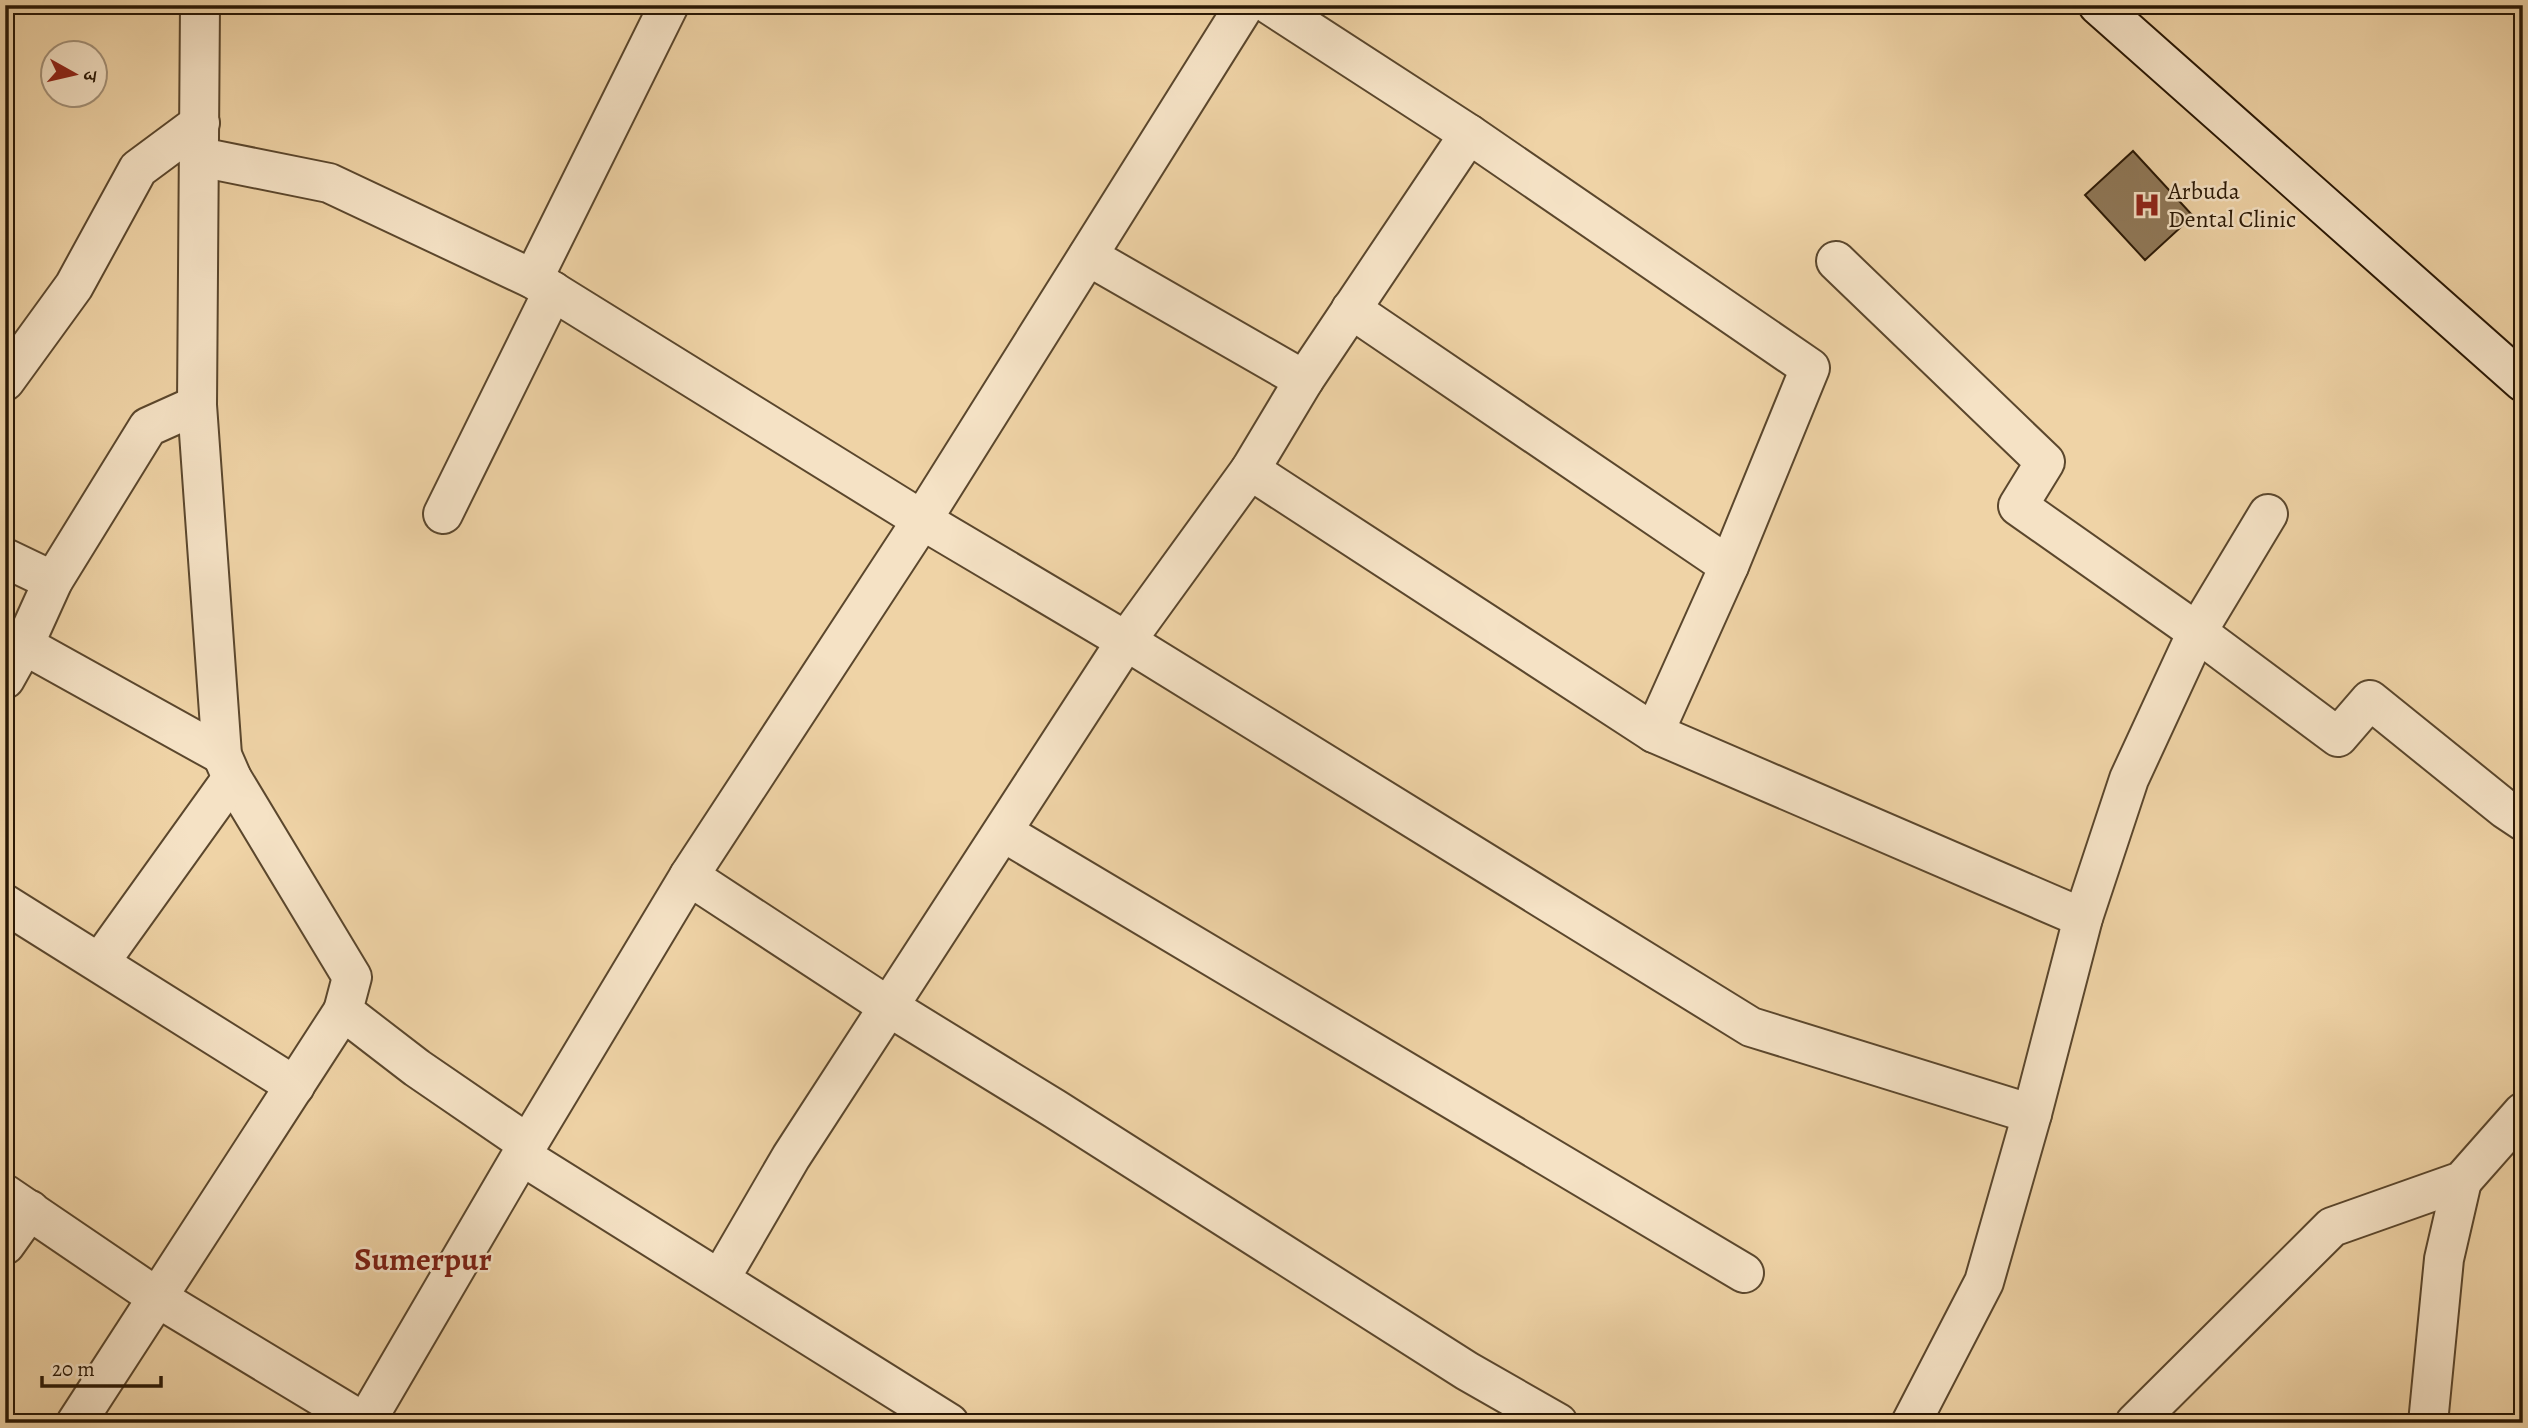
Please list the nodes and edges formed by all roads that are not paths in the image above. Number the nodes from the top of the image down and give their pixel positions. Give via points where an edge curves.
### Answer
1 (200, 5) edge
2 (668, 5) edge
3 (1245, 5) edge
4 (1270, 5) edge
5 (2098, 5) edge
6 (1469, 134) junction
7 (200, 140) junction
8 (1088, 256) junction
9 (1836, 261) dead end
10 (543, 285) junction
11 (1351, 309) junction
12 (1304, 380) junction
13 (5, 381) edge
14 (2523, 382) edge
15 (197, 405) junction
16 (1250, 470) junction
17 (443, 513) dead end
18 (2268, 514) dead end
19 (922, 520) junction
20 (5, 558) edge
21 (1729, 566) junction
22 (53, 581) junction
23 (2197, 632) junction
24 (1126, 641) junction
25 (24, 645) junction
26 (5, 679) edge
27 (1654, 733) junction
28 (228, 766) junction
29 (2523, 821) edge
30 (1003, 832) junction
31 (689, 876) junction
32 (5, 904) edge
33 (2083, 918) junction
34 (100, 962) junction
35 (889, 1007) junction
36 (343, 1011) junction
37 (295, 1086) junction
38 (2523, 1112) edge
39 (2032, 1114) junction
40 (525, 1150) junction
41 (2462, 1181) junction
42 (18, 1202) edge
43 (5, 1245) edge
44 (1744, 1273) dead end
45 (720, 1279) junction
46 (158, 1298) junction
47 (76, 1423) edge
48 (365, 1423) edge
49 (949, 1423) edge
50 (1558, 1423) edge
51 (1911, 1423) edge
52 (2135, 1423) edge
53 (2428, 1423) edge

1 - 7 street
2 - 10 street
3 - 8 street
4 - 6 street
5 - 14 street
6 - 11 street
6 - 21 street via 1810,368
7 - 10 street via 329,183
7 - 13 street via 138,169 74,286
7 - 15 street
8 - 12 street
8 - 19 street
9 - 23 street via 2045,462 2018,506
10 - 17 street
10 - 19 street
11 - 12 street
11 - 21 street
12 - 16 street
15 - 22 street via 148,427
15 - 28 street
16 - 24 street
16 - 27 street
18 - 23 street
19 - 24 street
19 - 31 street
20 - 22 street
21 - 27 street
22 - 25 street
23 - 29 street via 2338,737 2370,701
23 - 33 street via 2129,779
24 - 30 street
24 - 39 street via 1751,1027
25 - 26 street
25 - 28 street
27 - 33 street
28 - 34 street
28 - 36 street via 352,977
30 - 35 street
30 - 44 street
31 - 35 street
31 - 40 street
32 - 34 street
33 - 39 street
34 - 37 street
35 - 45 street via 791,1157
35 - 50 street via 1467,1371
36 - 37 street
36 - 40 street
37 - 46 street
38 - 41 street
39 - 51 street via 1984,1282
40 - 45 street
40 - 48 street
41 - 52 street via 2332,1227
41 - 53 street via 2444,1259
42 - 43 street
42 - 46 street
45 - 49 street
46 - 47 street
46 - 48 street

